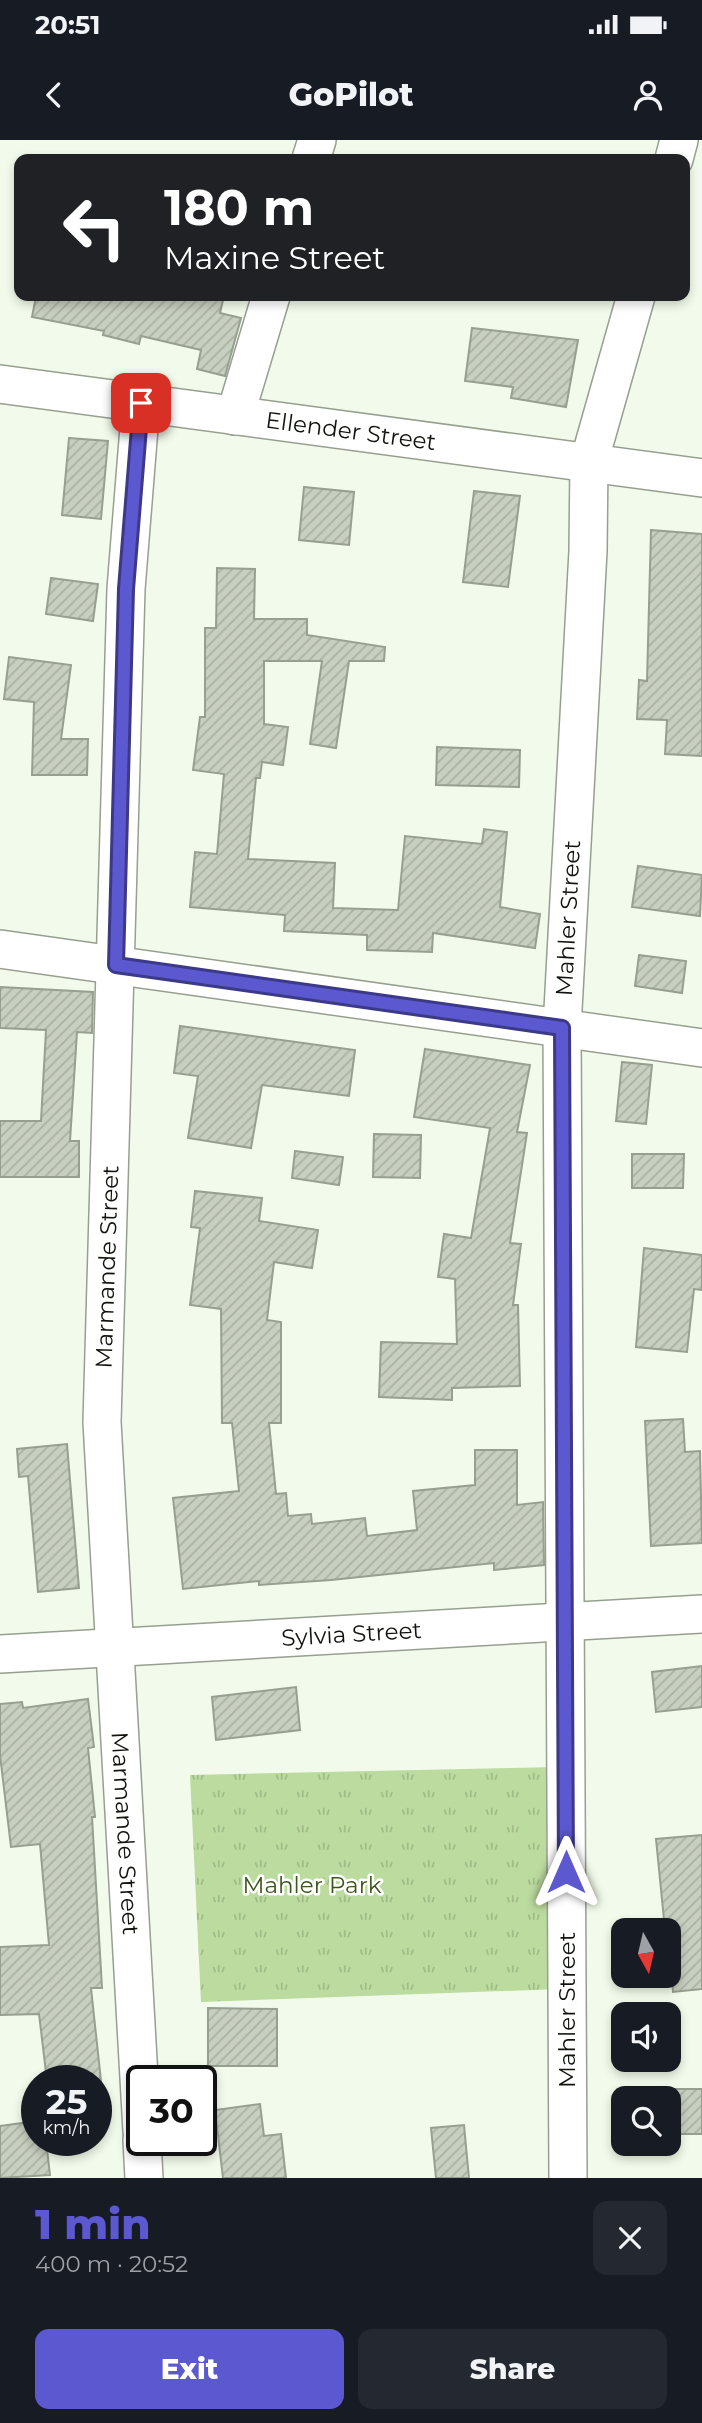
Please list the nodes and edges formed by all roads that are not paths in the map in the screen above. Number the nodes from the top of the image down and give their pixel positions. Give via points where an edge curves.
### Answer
1 (270, 301) edge
2 (635, 301) edge
3 (0, 384) edge
4 (141, 403) junction
5 (235, 416) junction
6 (589, 462) junction
7 (702, 478) edge
8 (0, 949) edge
9 (116, 965) junction
10 (562, 1028) junction
11 (702, 1048) edge
12 (702, 1614) edge
13 (565, 1622) junction
14 (115, 1647) junction
15 (0, 1654) edge
16 (138, 2065) edge
17 (143, 2156) edge
18 (144, 2178) edge
19 (568, 2178) edge

1 - 5 street
2 - 6 street, Mahler Street
3 - 4 street, Ellender Street
4 - 5 street, Ellender Street
4 - 9 street, Marmande Street via 126,589
5 - 6 street, Ellender Street
6 - 7 street, Ellender Street
6 - 10 street, Mahler Street
8 - 9 street
9 - 10 street
9 - 14 street, Marmande Street via 102,1422
10 - 11 street
10 - 13 street, Mahler Street
12 - 13 street, Sylvia Street
13 - 14 street, Sylvia Street
13 - 19 street, Mahler Street
14 - 15 street, Sylvia Street
14 - 16 street, Marmande Street
17 - 18 street

